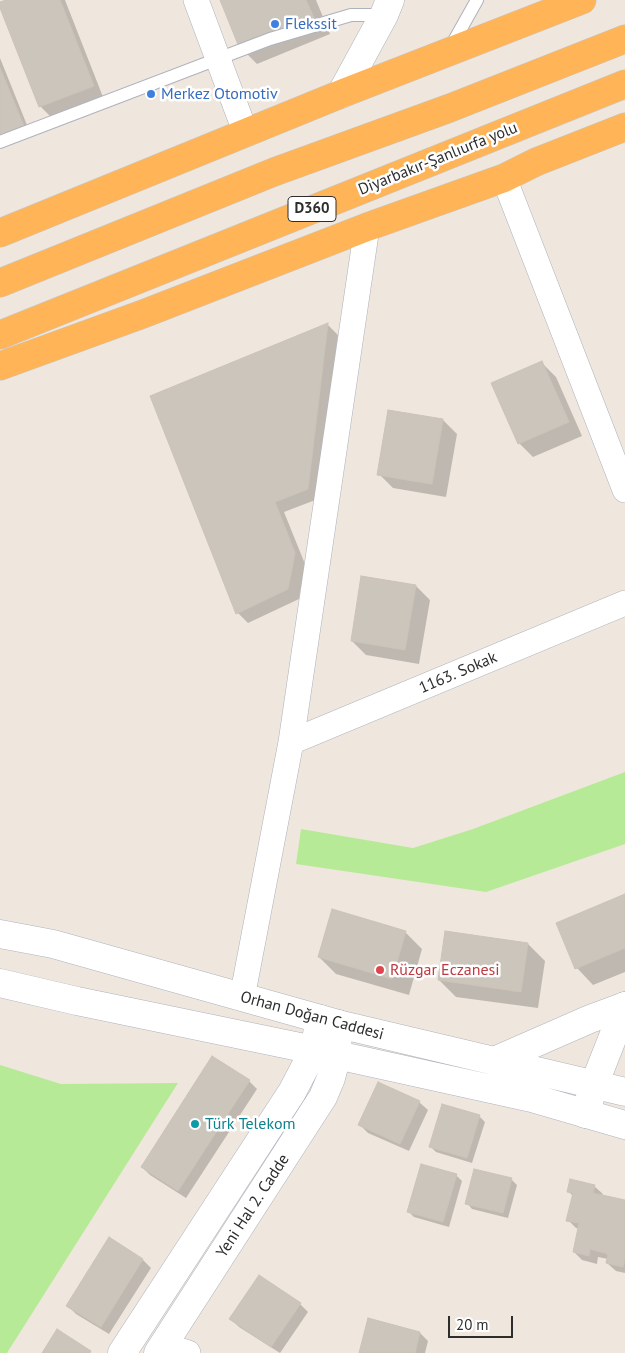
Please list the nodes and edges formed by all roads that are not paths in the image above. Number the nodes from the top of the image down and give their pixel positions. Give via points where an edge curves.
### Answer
1 (196, 0) edge
2 (477, 0) edge
3 (582, 0) edge
4 (387, 8) edge
5 (625, 38) edge
6 (447, 53) junction
7 (218, 59) junction
8 (625, 84) edge
9 (342, 94) junction
10 (625, 127) edge
11 (246, 134) junction
12 (0, 142) edge
13 (504, 178) junction
14 (367, 227) junction
15 (0, 233) edge
16 (0, 283) edge
17 (0, 335) edge
18 (0, 366) edge
19 (625, 490) edge
20 (625, 603) edge
21 (290, 742) junction
22 (0, 934) edge
23 (0, 983) edge
24 (242, 998) junction
25 (625, 1006) edge
26 (329, 1021) junction
27 (325, 1052) junction
28 (494, 1061) junction
29 (594, 1085) junction
30 (625, 1092) edge
31 (585, 1114) junction
32 (619, 1123) edge
33 (170, 1350) edge
34 (122, 1353) edge

1 - 7 street
2 - 6 lane
3 - 6 highway
4 - 7 lane via 326,22
4 - 9 main road
5 - 16 highway via 450,108 274,172
6 - 9 highway
7 - 11 street
7 - 12 lane
8 - 17 highway, Diyarbakır-Şanlıurfa yolu / D360
9 - 11 highway
10 - 13 highway
11 - 15 highway
13 - 14 highway
13 - 19 street
14 - 18 highway
14 - 21 street
20 - 21 street, 1163. Sokak
21 - 24 street
22 - 24 main road, Orhan Doğan Caddesi via 53,944
23 - 27 main road, Orhan Doğan Caddesi
24 - 26 main road, Orhan Doğan Caddesi
25 - 28 main road
25 - 29 main road
26 - 27 main road
26 - 28 main road, Orhan Doğan Caddesi
27 - 31 main road, Orhan Doğan Caddesi via 532,1098
27 - 33 main road, Yeni Hal 2. Cadde via 331,1078 323,1097
27 - 34 main road via 292,1092
28 - 29 main road, Orhan Doğan Caddesi
29 - 30 main road, Orhan Doğan Caddesi
29 - 31 main road
30 - 32 main road
31 - 32 main road, Orhan Doğan Caddesi

